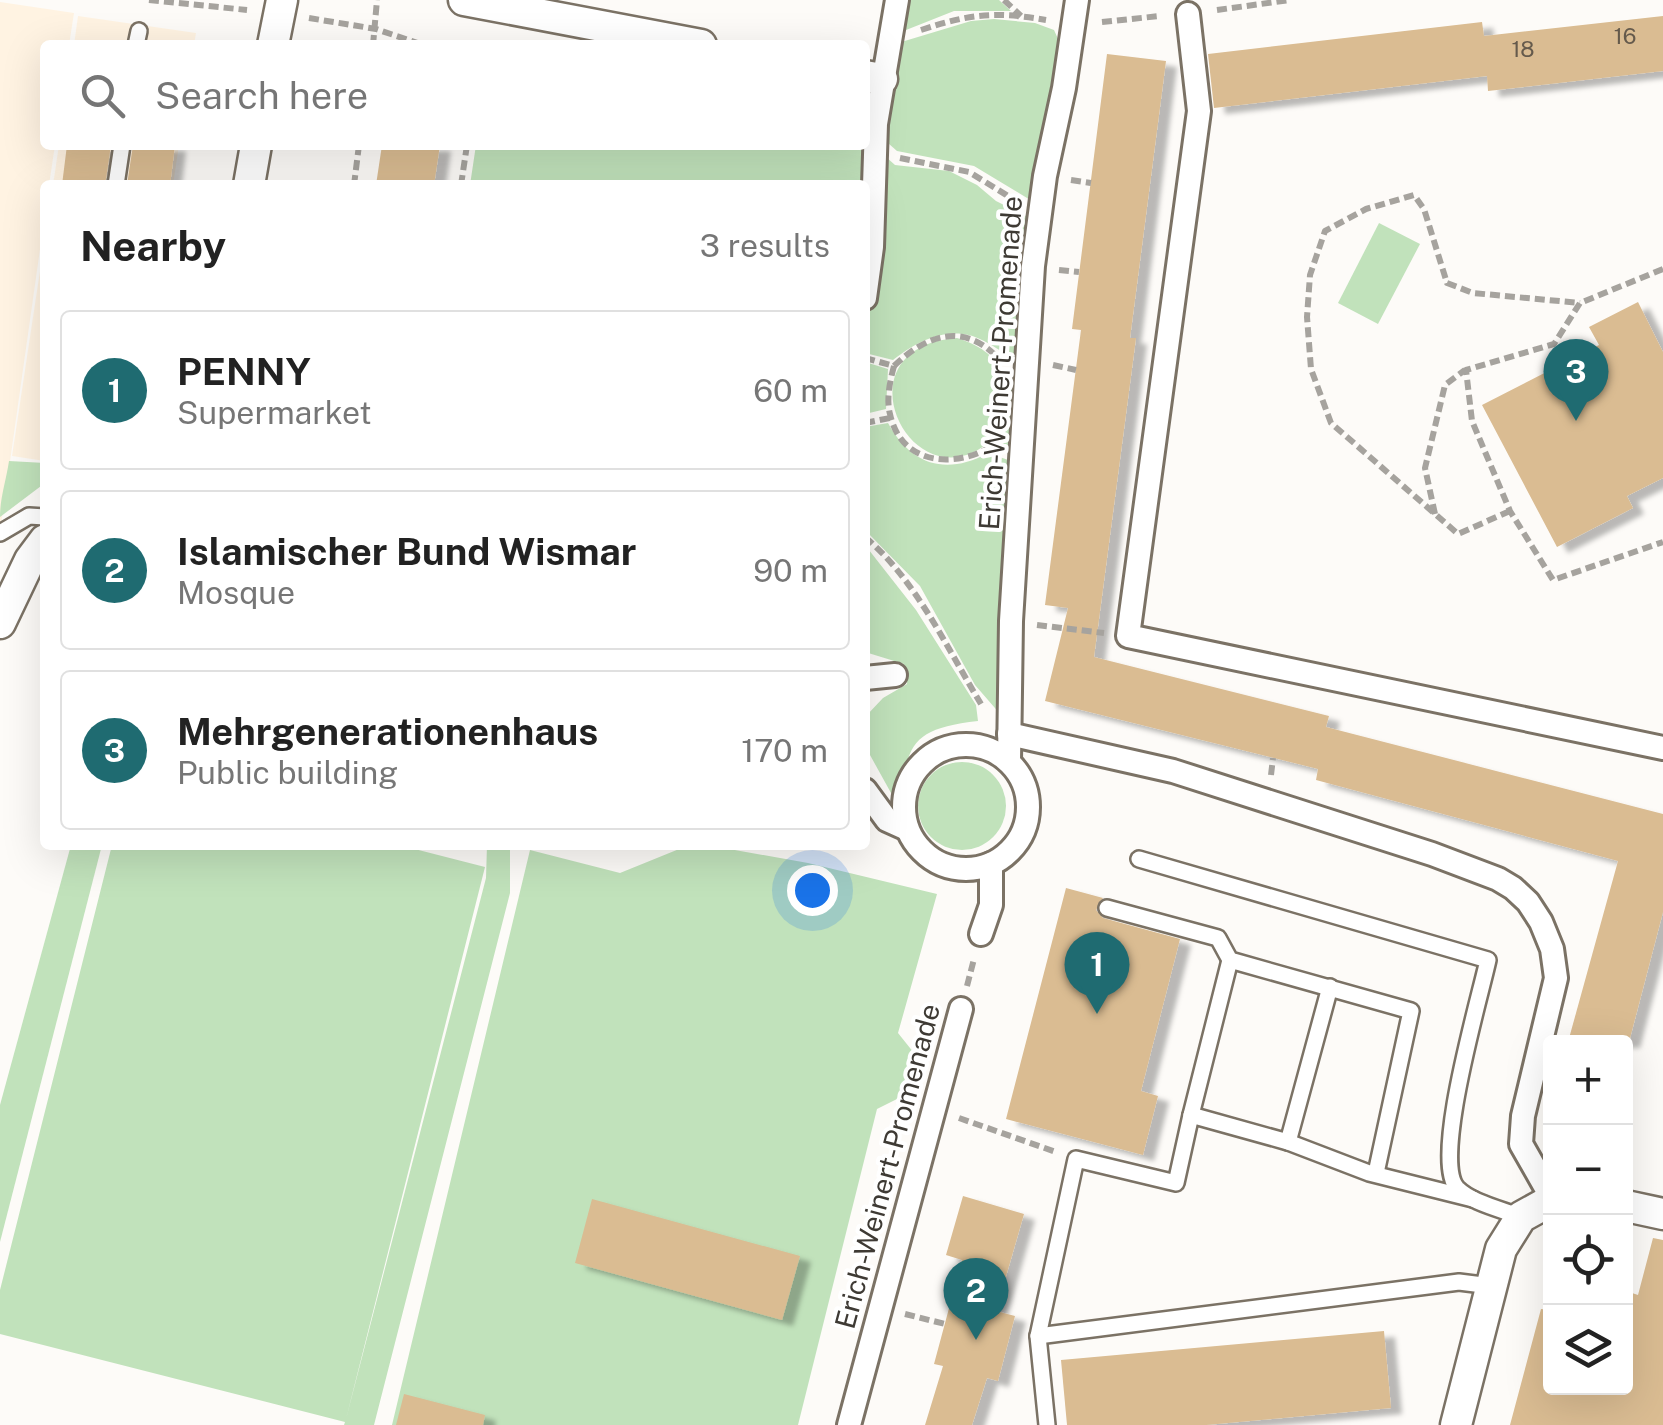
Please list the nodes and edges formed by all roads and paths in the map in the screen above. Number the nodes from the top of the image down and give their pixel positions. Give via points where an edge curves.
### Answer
1 (282, 0) edge
2 (377, 0) edge
3 (464, 0) edge
4 (897, 0) edge
5 (1004, 0) edge
6 (1076, 0) edge
7 (1188, 14) dead end
8 (1022, 16) junction
9 (1074, 25) junction
10 (274, 40) edge
11 (373, 40) edge
12 (675, 40) edge
13 (890, 40) junction
14 (874, 78) edge
15 (875, 138) junction
16 (121, 150) edge
17 (255, 150) edge
18 (358, 150) edge
19 (466, 150) edge
20 (117, 180) edge
21 (250, 180) edge
22 (355, 180) edge
23 (462, 180) edge
24 (1040, 215) junction
25 (870, 262) edge
26 (1663, 269) edge
27 (1580, 303) junction
28 (870, 359) edge
29 (1005, 365) dead end
30 (894, 366) junction
31 (1466, 370) junction
32 (890, 418) junction
33 (870, 421) edge
34 (994, 445) dead end
35 (1510, 510) junction
36 (1435, 516) junction
37 (40, 517) edge
38 (0, 533) edge
39 (870, 541) edge
40 (1663, 542) edge
41 (40, 547) edge
42 (1011, 622) junction
43 (0, 623) edge
44 (1128, 636) junction
45 (894, 675) dead end
46 (870, 677) edge
47 (1009, 734) junction
48 (1663, 748) edge
49 (1009, 761) junction
50 (870, 797) edge
51 (907, 829) junction
52 (1139, 858) dead end
53 (992, 864) junction
54 (1107, 908) dead end
55 (981, 934) joint
56 (1230, 960) junction
57 (1330, 987) junction
58 (961, 1009) joint
59 (933, 1109) junction
60 (1191, 1115) junction
61 (1288, 1142) junction
62 (1076, 1159) junction
63 (1376, 1174) junction
64 (1543, 1185) edge
65 (1473, 1198) junction
66 (1543, 1202) edge
67 (1633, 1207) edge
68 (1663, 1212) edge
69 (1520, 1217) junction
70 (1491, 1286) junction
71 (1038, 1336) junction
72 (848, 1425) edge
73 (1047, 1425) edge
74 (1456, 1425) edge

1 - 10 street
2 - 11 path
3 - 12 street
4 - 13 street
5 - 8 path
6 - 9 street, Erich-Weinert-Promenade
7 - 44 street via 1199,110
8 - 9 path
8 - 13 path via 976,14
9 - 24 street, Erich-Weinert-Promenade
13 - 14 street
14 - 15 street
15 - 24 path via 899,158 969,172
15 - 25 street
16 - 20 lane
17 - 21 street
18 - 22 path
19 - 23 path
24 - 42 street, Erich-Weinert-Promenade
26 - 27 path
27 - 31 path via 1554,344
27 - 36 path via 1473,293 1446,282 1414,196 1366,209 1324,231 1310,275 1307,317 1311,369 1331,423
28 - 30 path
29 - 30 path via 978,340 941,337 916,346
30 - 32 path
31 - 35 path via 1472,421
31 - 36 path via 1445,384 1426,468
32 - 33 path
32 - 34 path via 902,440 934,460 966,459
35 - 36 path via 1458,534
35 - 40 path via 1553,580
37 - 38 lane
39 - 47 path via 914,594 984,709
41 - 43 street
42 - 44 path
42 - 47 street, Erich-Weinert-Promenade
44 - 48 street
45 - 46 street
47 - 49 street, Erich-Weinert-Promenade
47 - 64 street via 1173,771 1432,854 1513,888 1541,922 1556,978 1522,1116 1521,1144
49 - 51 street via 971,744 931,755 906,788
49 - 53 street, Erich-Weinert-Promenade via 1028,797 1028,818 1021,837
50 - 51 street via 887,820
51 - 53 street via 918,847 952,868
52 - 65 lane via 1488,960 1448,1144 1448,1171
53 - 55 street via 992,905
54 - 56 lane via 1218,938
55 - 58 path, Erich-Weinert-Promenade
56 - 57 lane
56 - 60 lane
57 - 61 lane
57 - 63 lane via 1411,1011
58 - 59 street, Erich-Weinert-Promenade
59 - 62 path
59 - 72 street, Erich-Weinert-Promenade
60 - 61 lane
60 - 62 lane via 1176,1183
61 - 63 lane
62 - 71 lane
63 - 65 lane
65 - 69 lane
66 - 69 street
67 - 68 street
69 - 70 street via 1501,1249
70 - 71 lane via 1459,1282
70 - 74 street
71 - 73 lane

